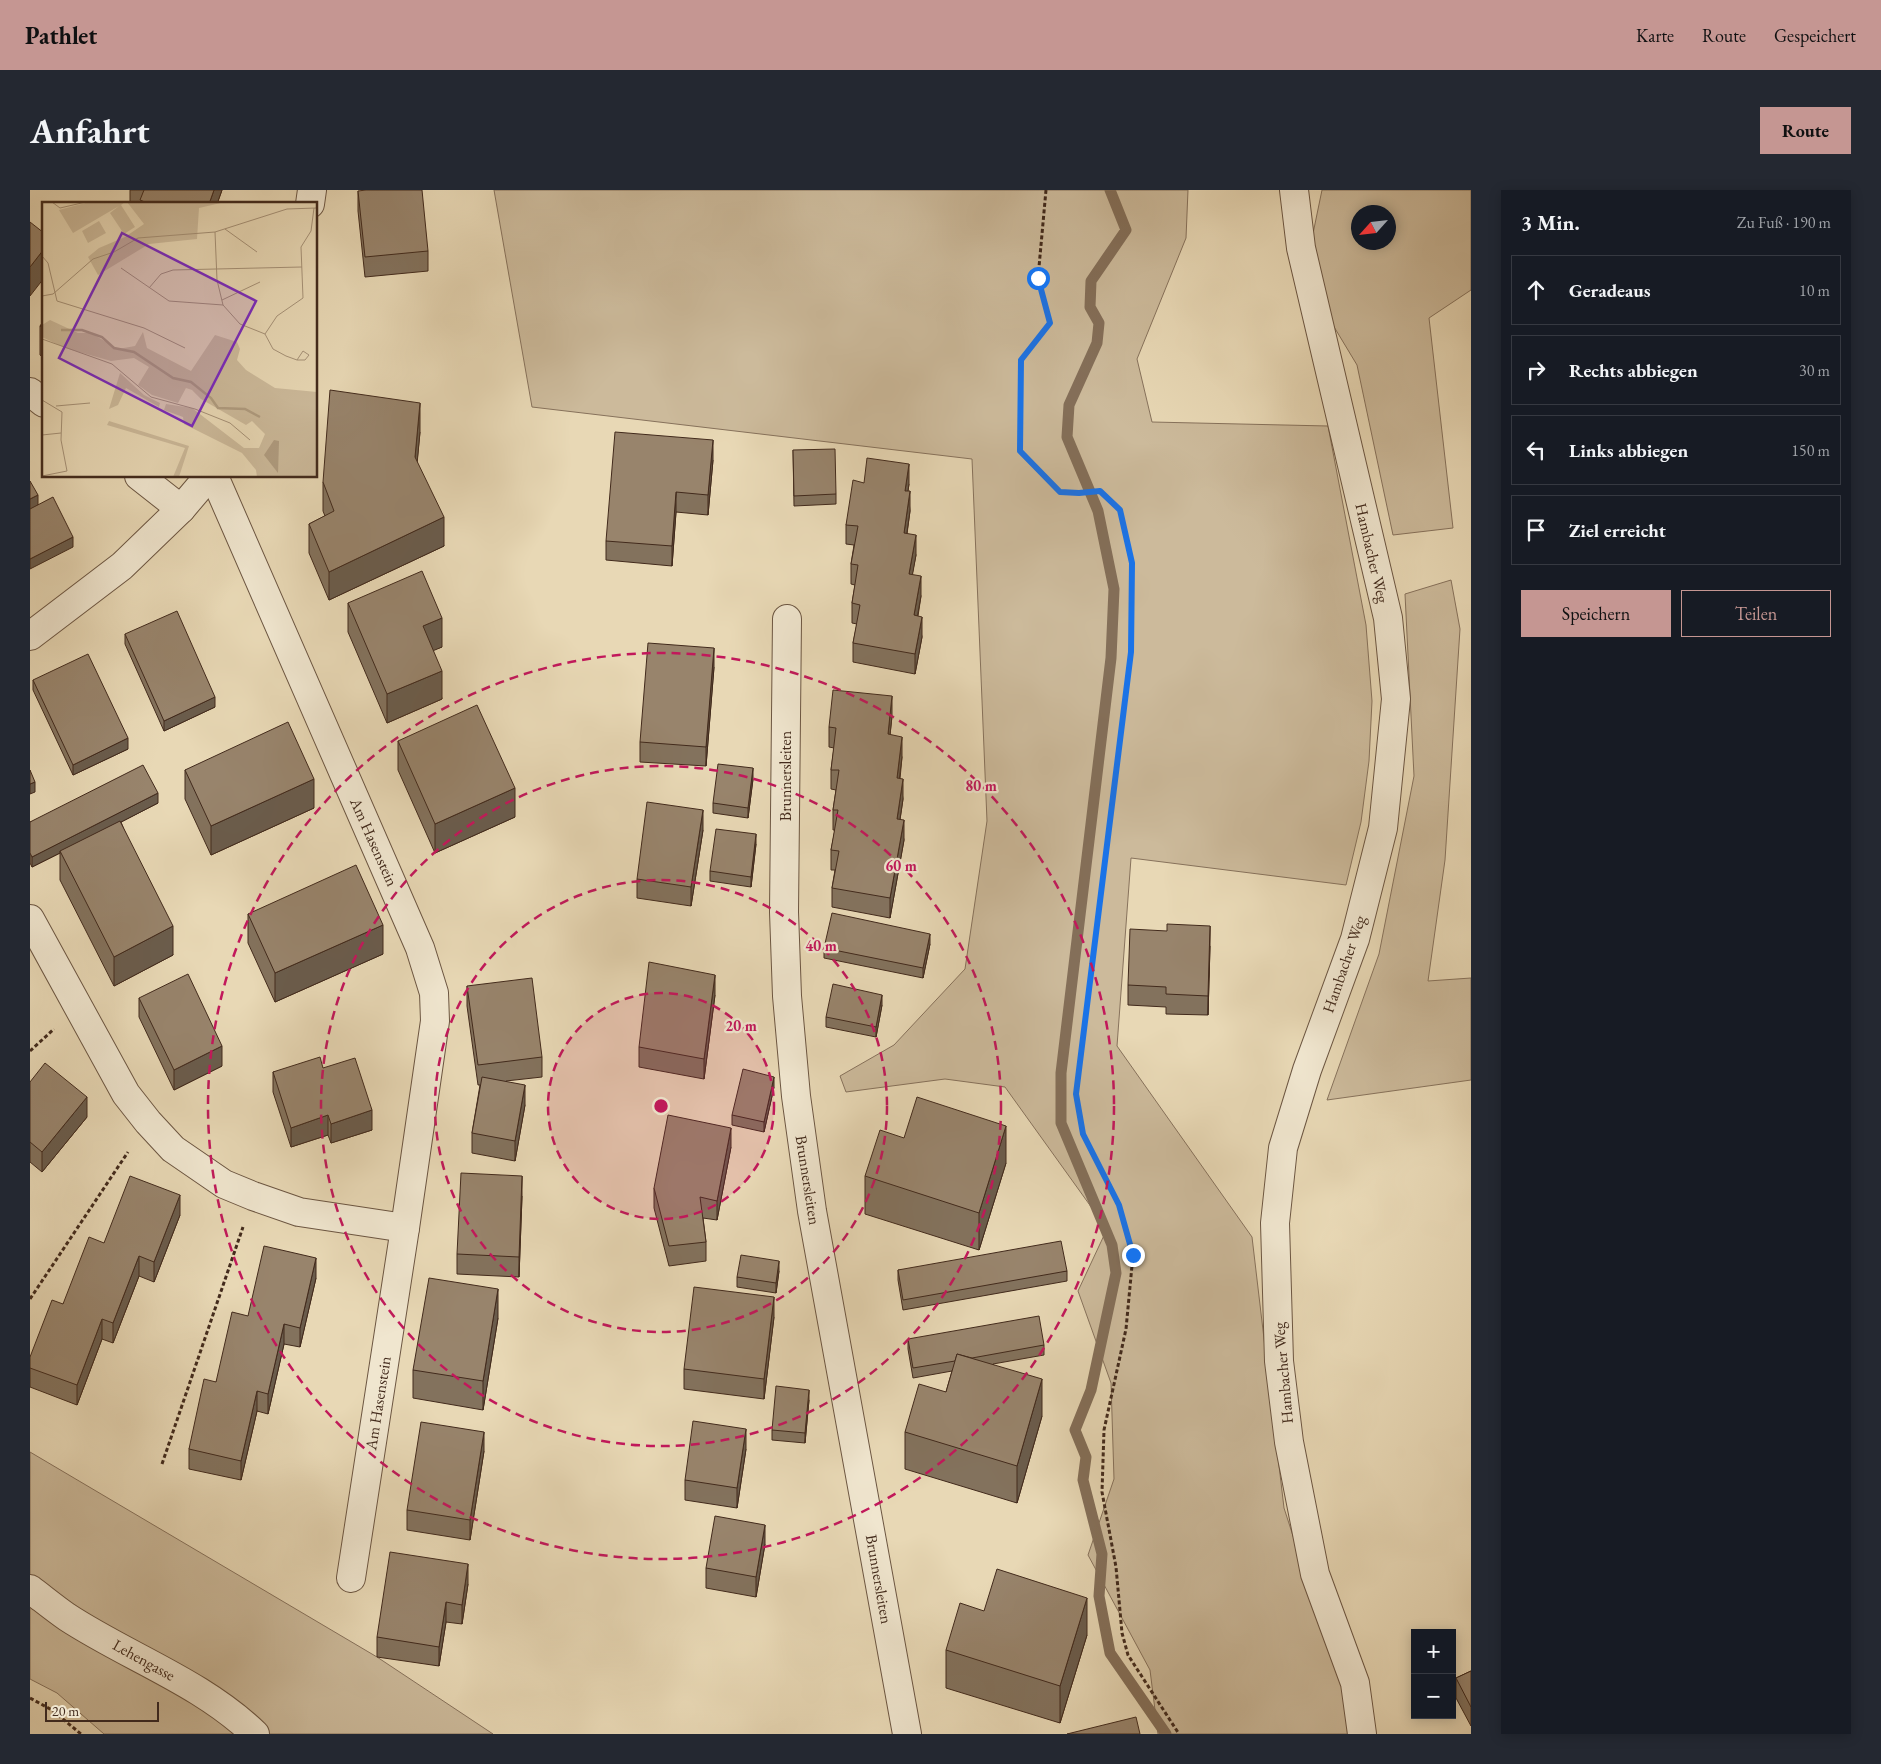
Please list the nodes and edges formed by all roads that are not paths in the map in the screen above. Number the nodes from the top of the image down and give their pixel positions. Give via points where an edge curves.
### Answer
1 (1294, 190) edge
2 (30, 392) edge
3 (42, 401) edge
4 (142, 478) edge
5 (207, 478) edge
6 (215, 478) edge
7 (181, 508) junction
8 (787, 619) dead end
9 (30, 636) edge
10 (30, 919) edge
11 (405, 1228) junction
12 (351, 1578) dead end
13 (30, 1589) edge
14 (255, 1734) edge
15 (907, 1734) edge
16 (1362, 1734) edge

1 - 16 street, Hambacher Weg via 1301,248 1388,618 1396,699 1384,828 1355,939 1307,1070 1283,1148 1275,1222 1279,1361 1289,1442 1315,1574 1355,1683
2 - 3 street
4 - 7 street
5 - 7 street
6 - 11 street, Am Hasenstein via 420,948 434,993 435,1021
7 - 9 street via 122,566
8 - 15 street, Brunnersleiten via 784,912 796,1096 812,1211
10 - 11 street via 126,1094 173,1149 224,1184 299,1212
11 - 12 street, Am Hasenstein
13 - 14 street, Lehengasse via 66,1617 194,1688

